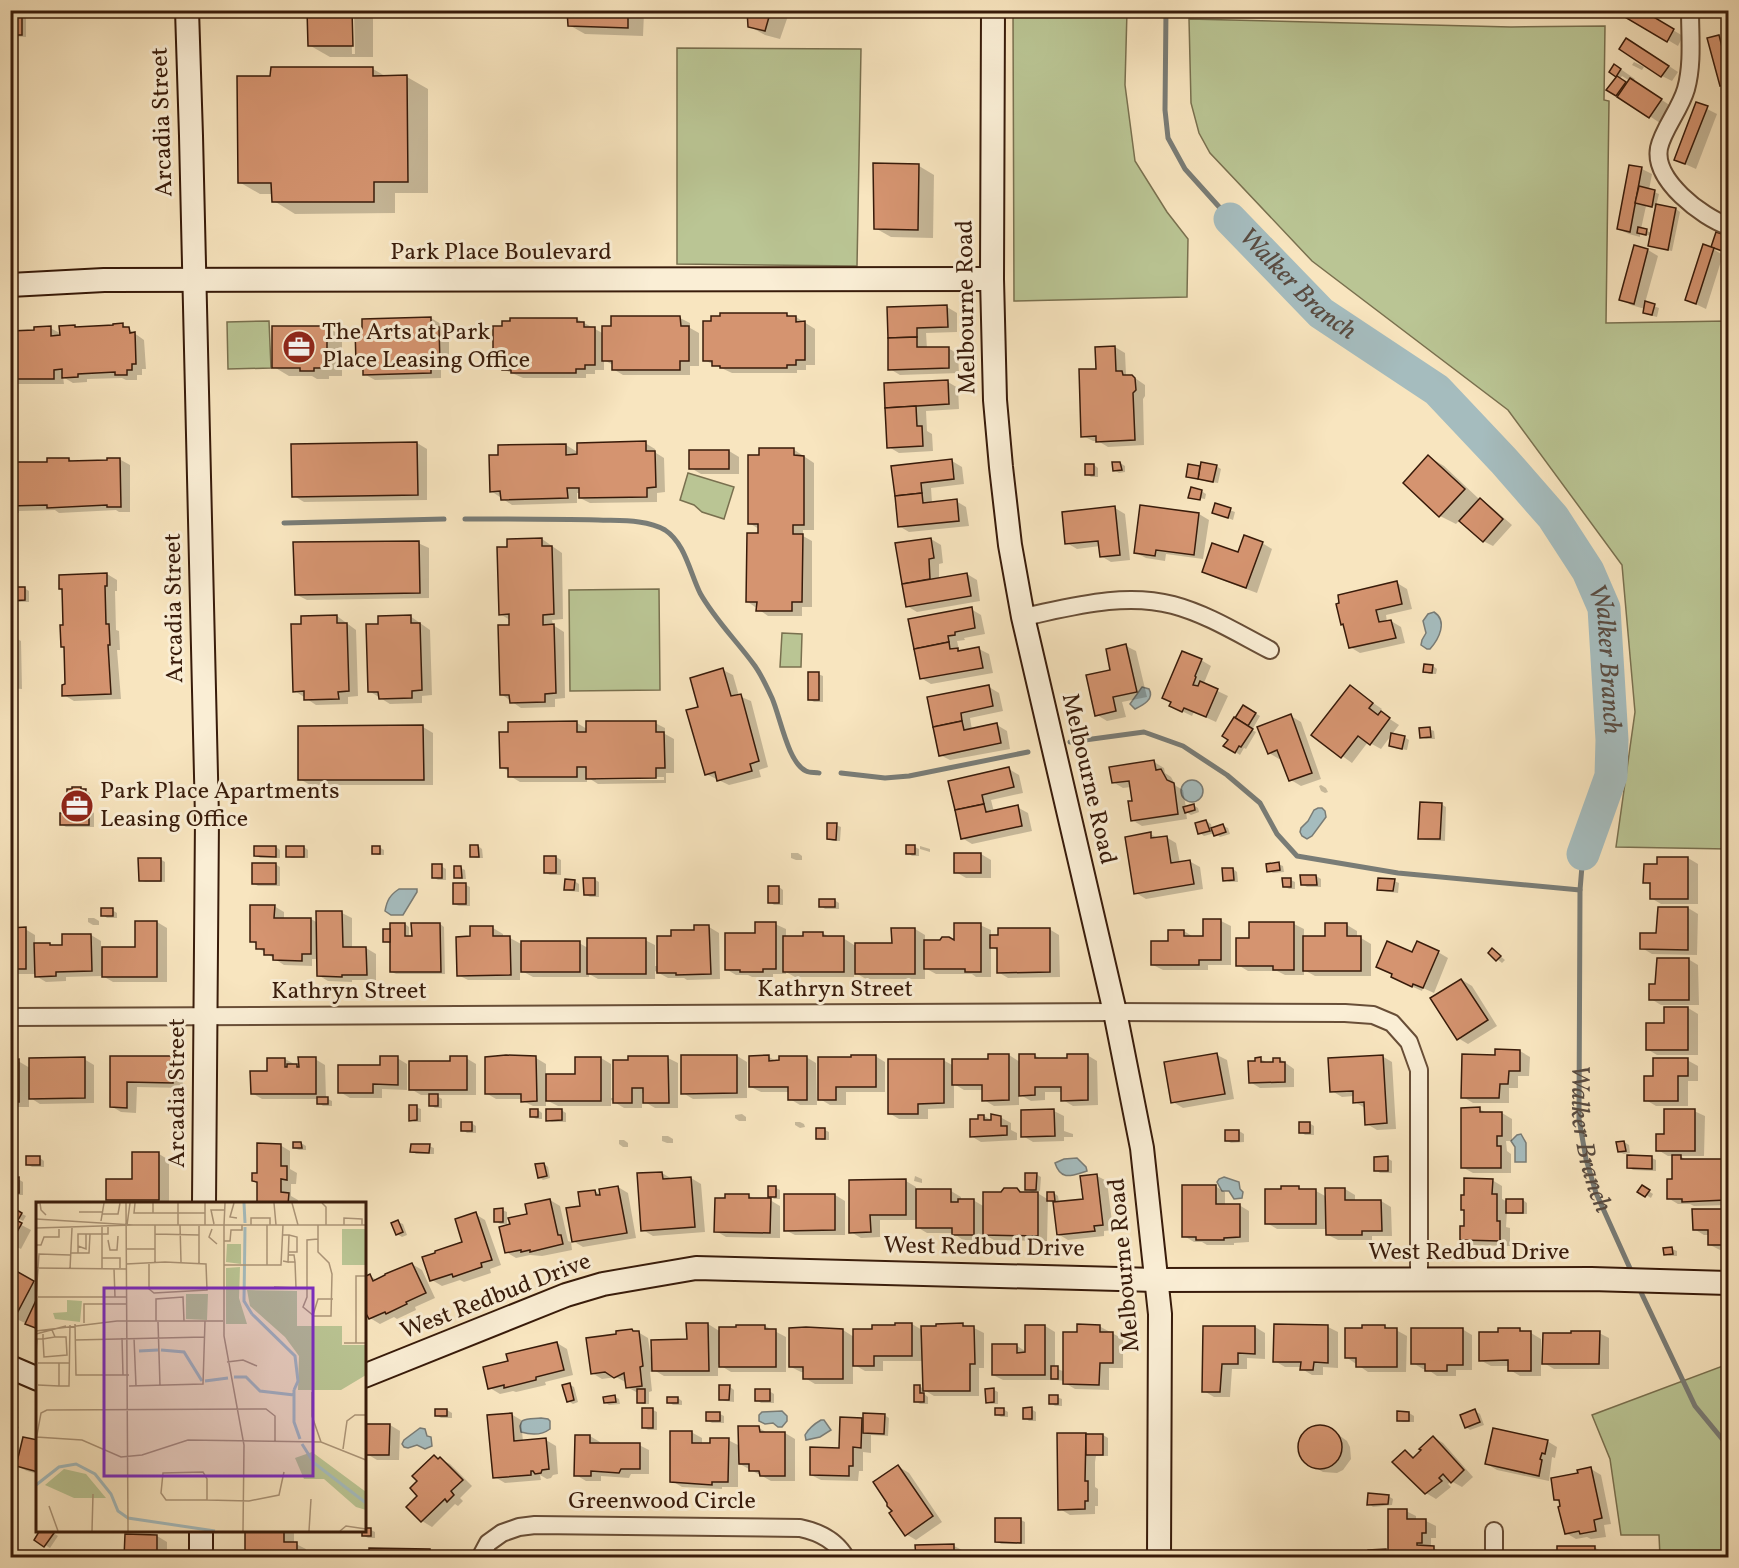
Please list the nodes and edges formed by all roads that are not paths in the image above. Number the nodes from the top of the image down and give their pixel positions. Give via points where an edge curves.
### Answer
1 (187, 10) edge
2 (993, 10) edge
3 (1690, 10) edge
4 (1728, 226) edge
5 (992, 279) junction
6 (193, 280) junction
7 (10, 285) edge
8 (1023, 617) junction
9 (1270, 650) dead end
10 (1115, 1012) junction
11 (205, 1016) junction
12 (10, 1017) edge
13 (204, 1202) edge
14 (1156, 1280) junction
15 (1419, 1281) junction
16 (1728, 1283) edge
17 (10, 1368) edge
18 (366, 1375) edge
19 (36, 1378) edge
20 (1494, 1531) dead end
21 (201, 1532) edge
22 (201, 1557) edge
23 (480, 1557) edge
24 (846, 1557) edge
25 (1159, 1557) edge
26 (1494, 1557) edge

1 - 6 street, Arcadia Street
2 - 5 street, Melbourne Road
3 - 4 street via 1686,91 1659,148 1659,162 1677,191 1698,210
5 - 6 street, Park Place Boulevard
5 - 8 street, Melbourne Road via 1001,467
6 - 7 street, Park Place Boulevard
6 - 11 street, Arcadia Street via 207,818
8 - 9 street via 1107,601 1152,601 1195,613
8 - 10 street, Melbourne Road
10 - 11 street, Kathryn Street
10 - 14 street, Melbourne Road via 1142,1148
10 - 15 street, Kathryn Street via 1345,1013 1392,1023 1409,1042 1419,1070
11 - 12 street, Kathryn Street
11 - 13 street, Arcadia Street
14 - 15 street, West Redbud Drive
14 - 18 street, West Redbud Drive via 696,1268 603,1284 566,1295
14 - 25 street, Melbourne Road via 1160,1314
15 - 16 street, West Redbud Drive via 1591,1279
17 - 19 street
20 - 26 street
21 - 22 street
23 - 24 street, Greenwood Circle via 502,1533 535,1525 800,1528 822,1535

